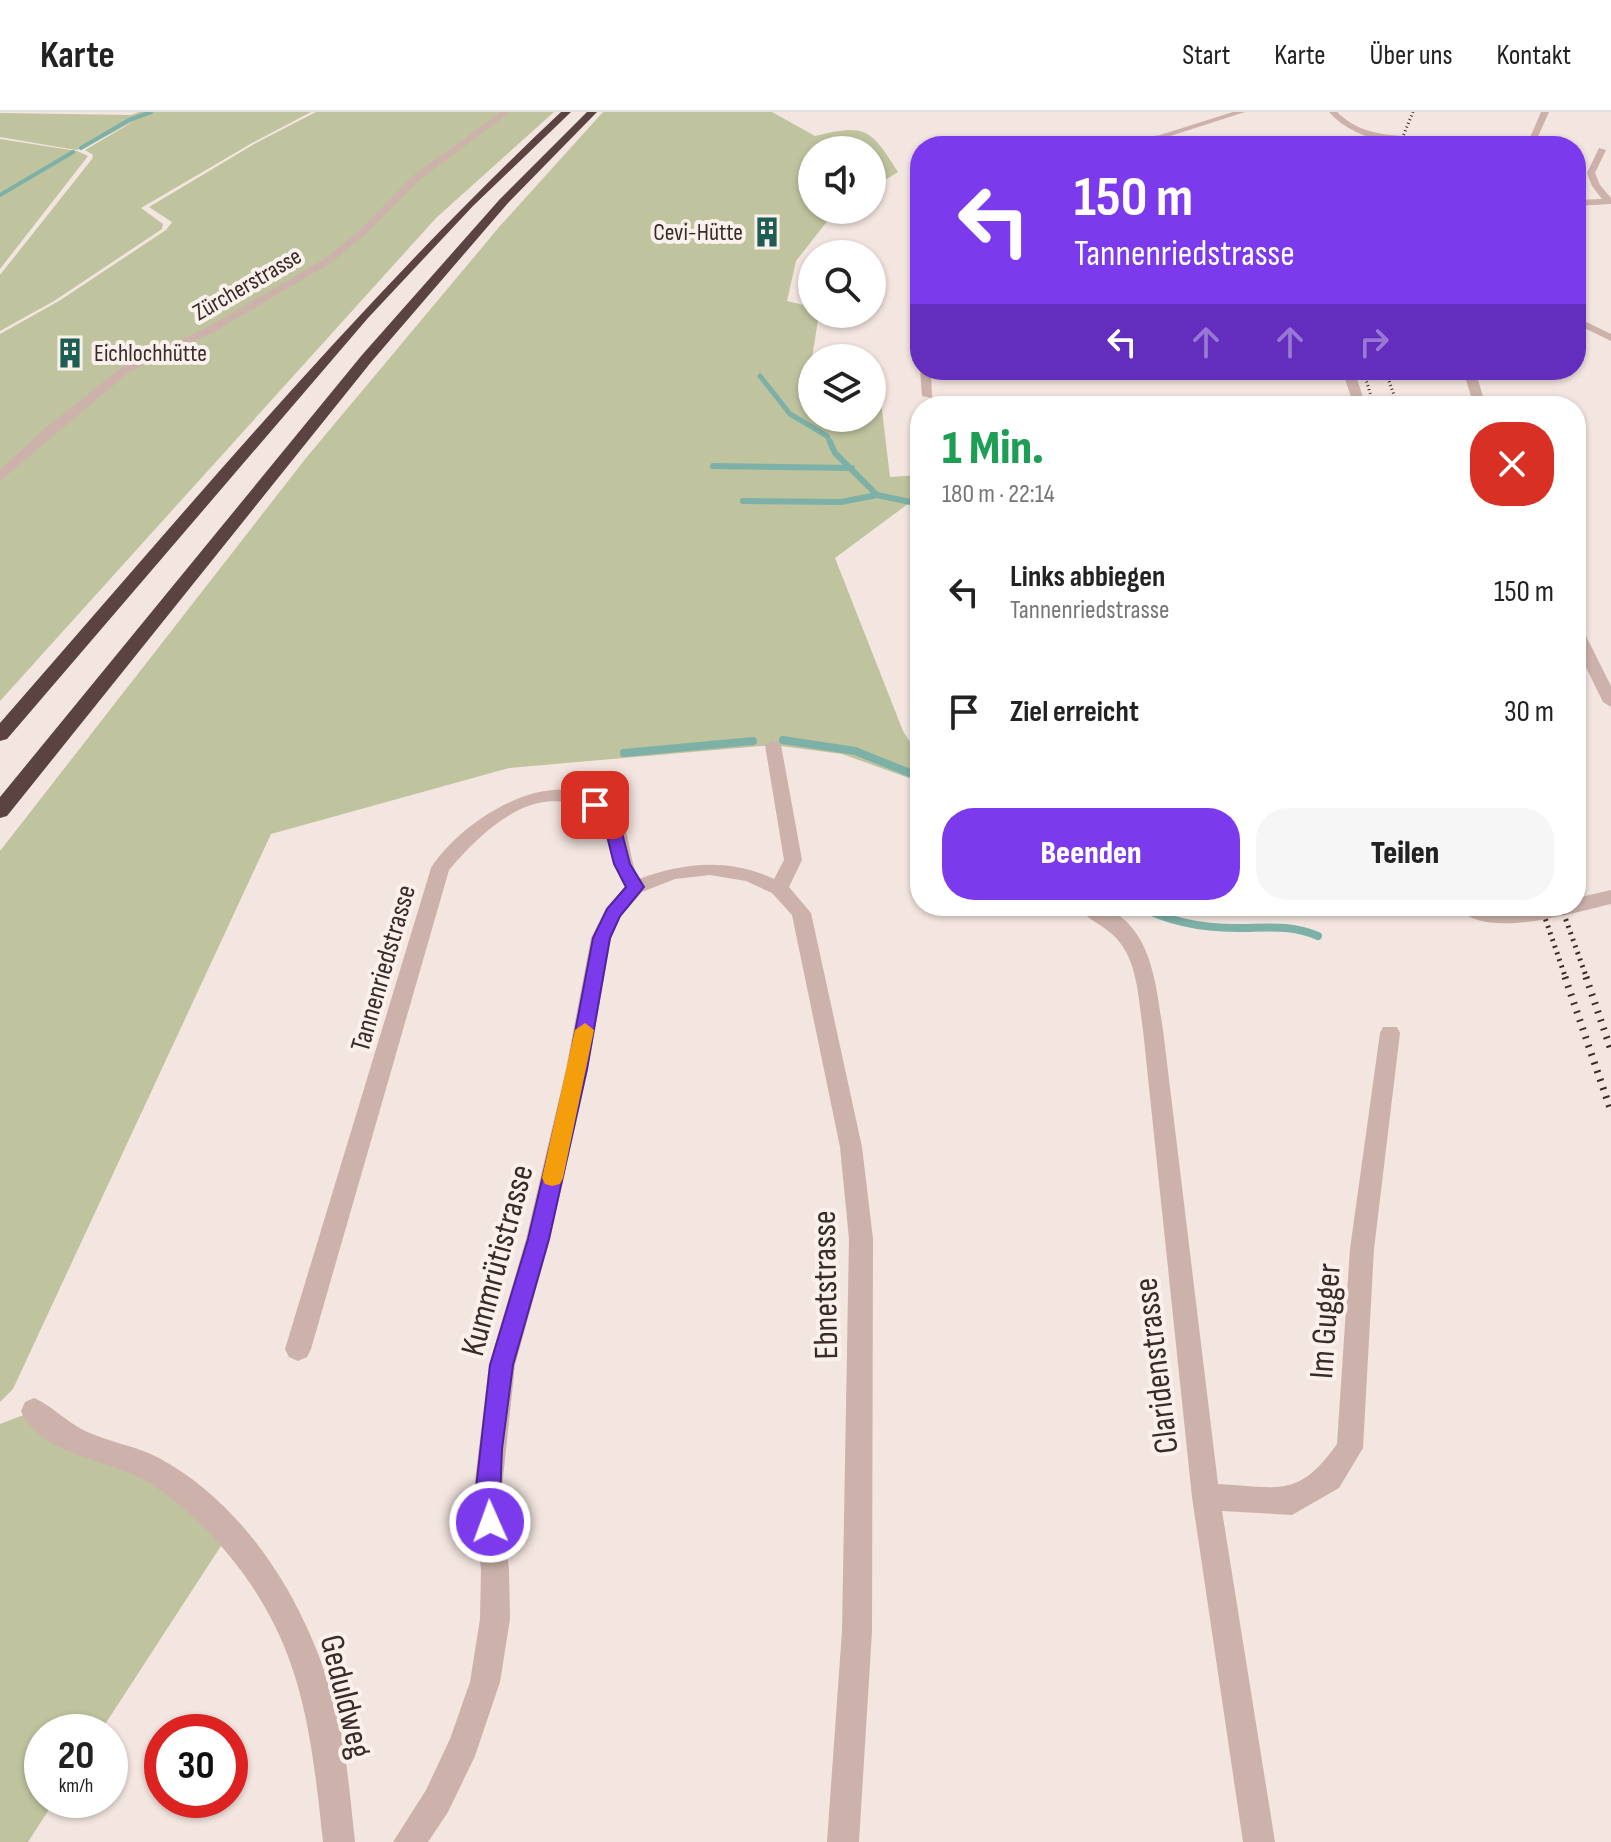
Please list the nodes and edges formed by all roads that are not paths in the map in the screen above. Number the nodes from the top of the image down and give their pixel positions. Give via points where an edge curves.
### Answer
1 (506, 112) edge
2 (566, 112) edge
3 (592, 112) edge
4 (1241, 112) edge
5 (1333, 112) edge
6 (1545, 112) edge
7 (1164, 136) edge
8 (1372, 136) edge
9 (1534, 136) edge
10 (1602, 150) dead end
11 (1610, 200) edge
12 (1586, 202) edge
13 (1586, 325) edge
14 (1611, 338) edge
15 (926, 380) edge
16 (928, 396) dead end
17 (0, 477) edge
18 (1586, 652) edge
19 (1611, 702) edge
20 (0, 735) edge
21 (773, 745) dead end
22 (0, 811) edge
23 (635, 887) junction
24 (779, 888) junction
25 (1611, 897) edge
26 (1586, 903) edge
27 (1104, 916) edge
28 (1495, 916) edge
29 (1523, 916) edge
30 (1390, 1033) dead end
31 (298, 1349) dead end
32 (34, 1411) dead end
33 (1206, 1497) junction
34 (339, 1842) edge
35 (409, 1842) edge
36 (843, 1842) edge
37 (1259, 1842) edge

1 - 17 street, Zürcherstrasse via 416,178 329,260 210,330 125,370
2 - 20 highway via 364,315
3 - 22 highway via 406,312
4 - 7 street
5 - 8 street via 1342,123
6 - 9 street
10 - 11 street via 1591,173
11 - 12 street
13 - 14 street
15 - 16 street
18 - 19 street
21 - 24 street via 793,860
23 - 24 street via 673,873 710,869 750,875
23 - 31 street, Tannenriedstrasse via 622,864 610,817 574,797 504,808 475,828 440,868
23 - 35 street, Kummrütistrasse via 601,938 542,1224 502,1365 487,1497 495,1619 485,1682 464,1745 437,1801
24 - 36 street, Ebnetstrasse via 801,913 810,945 851,1147 861,1239 857,1631
25 - 26 street
27 - 33 street, Claridenstrasse via 1128,936 1141,956
28 - 29 street
30 - 33 street, Im Gugger via 1362,1249 1350,1448 1329,1478 1292,1501
32 - 34 street, Geduldweg via 52,1430 150,1468 230,1532 263,1574 295,1632 321,1709
33 - 37 street, Claridenstrasse

